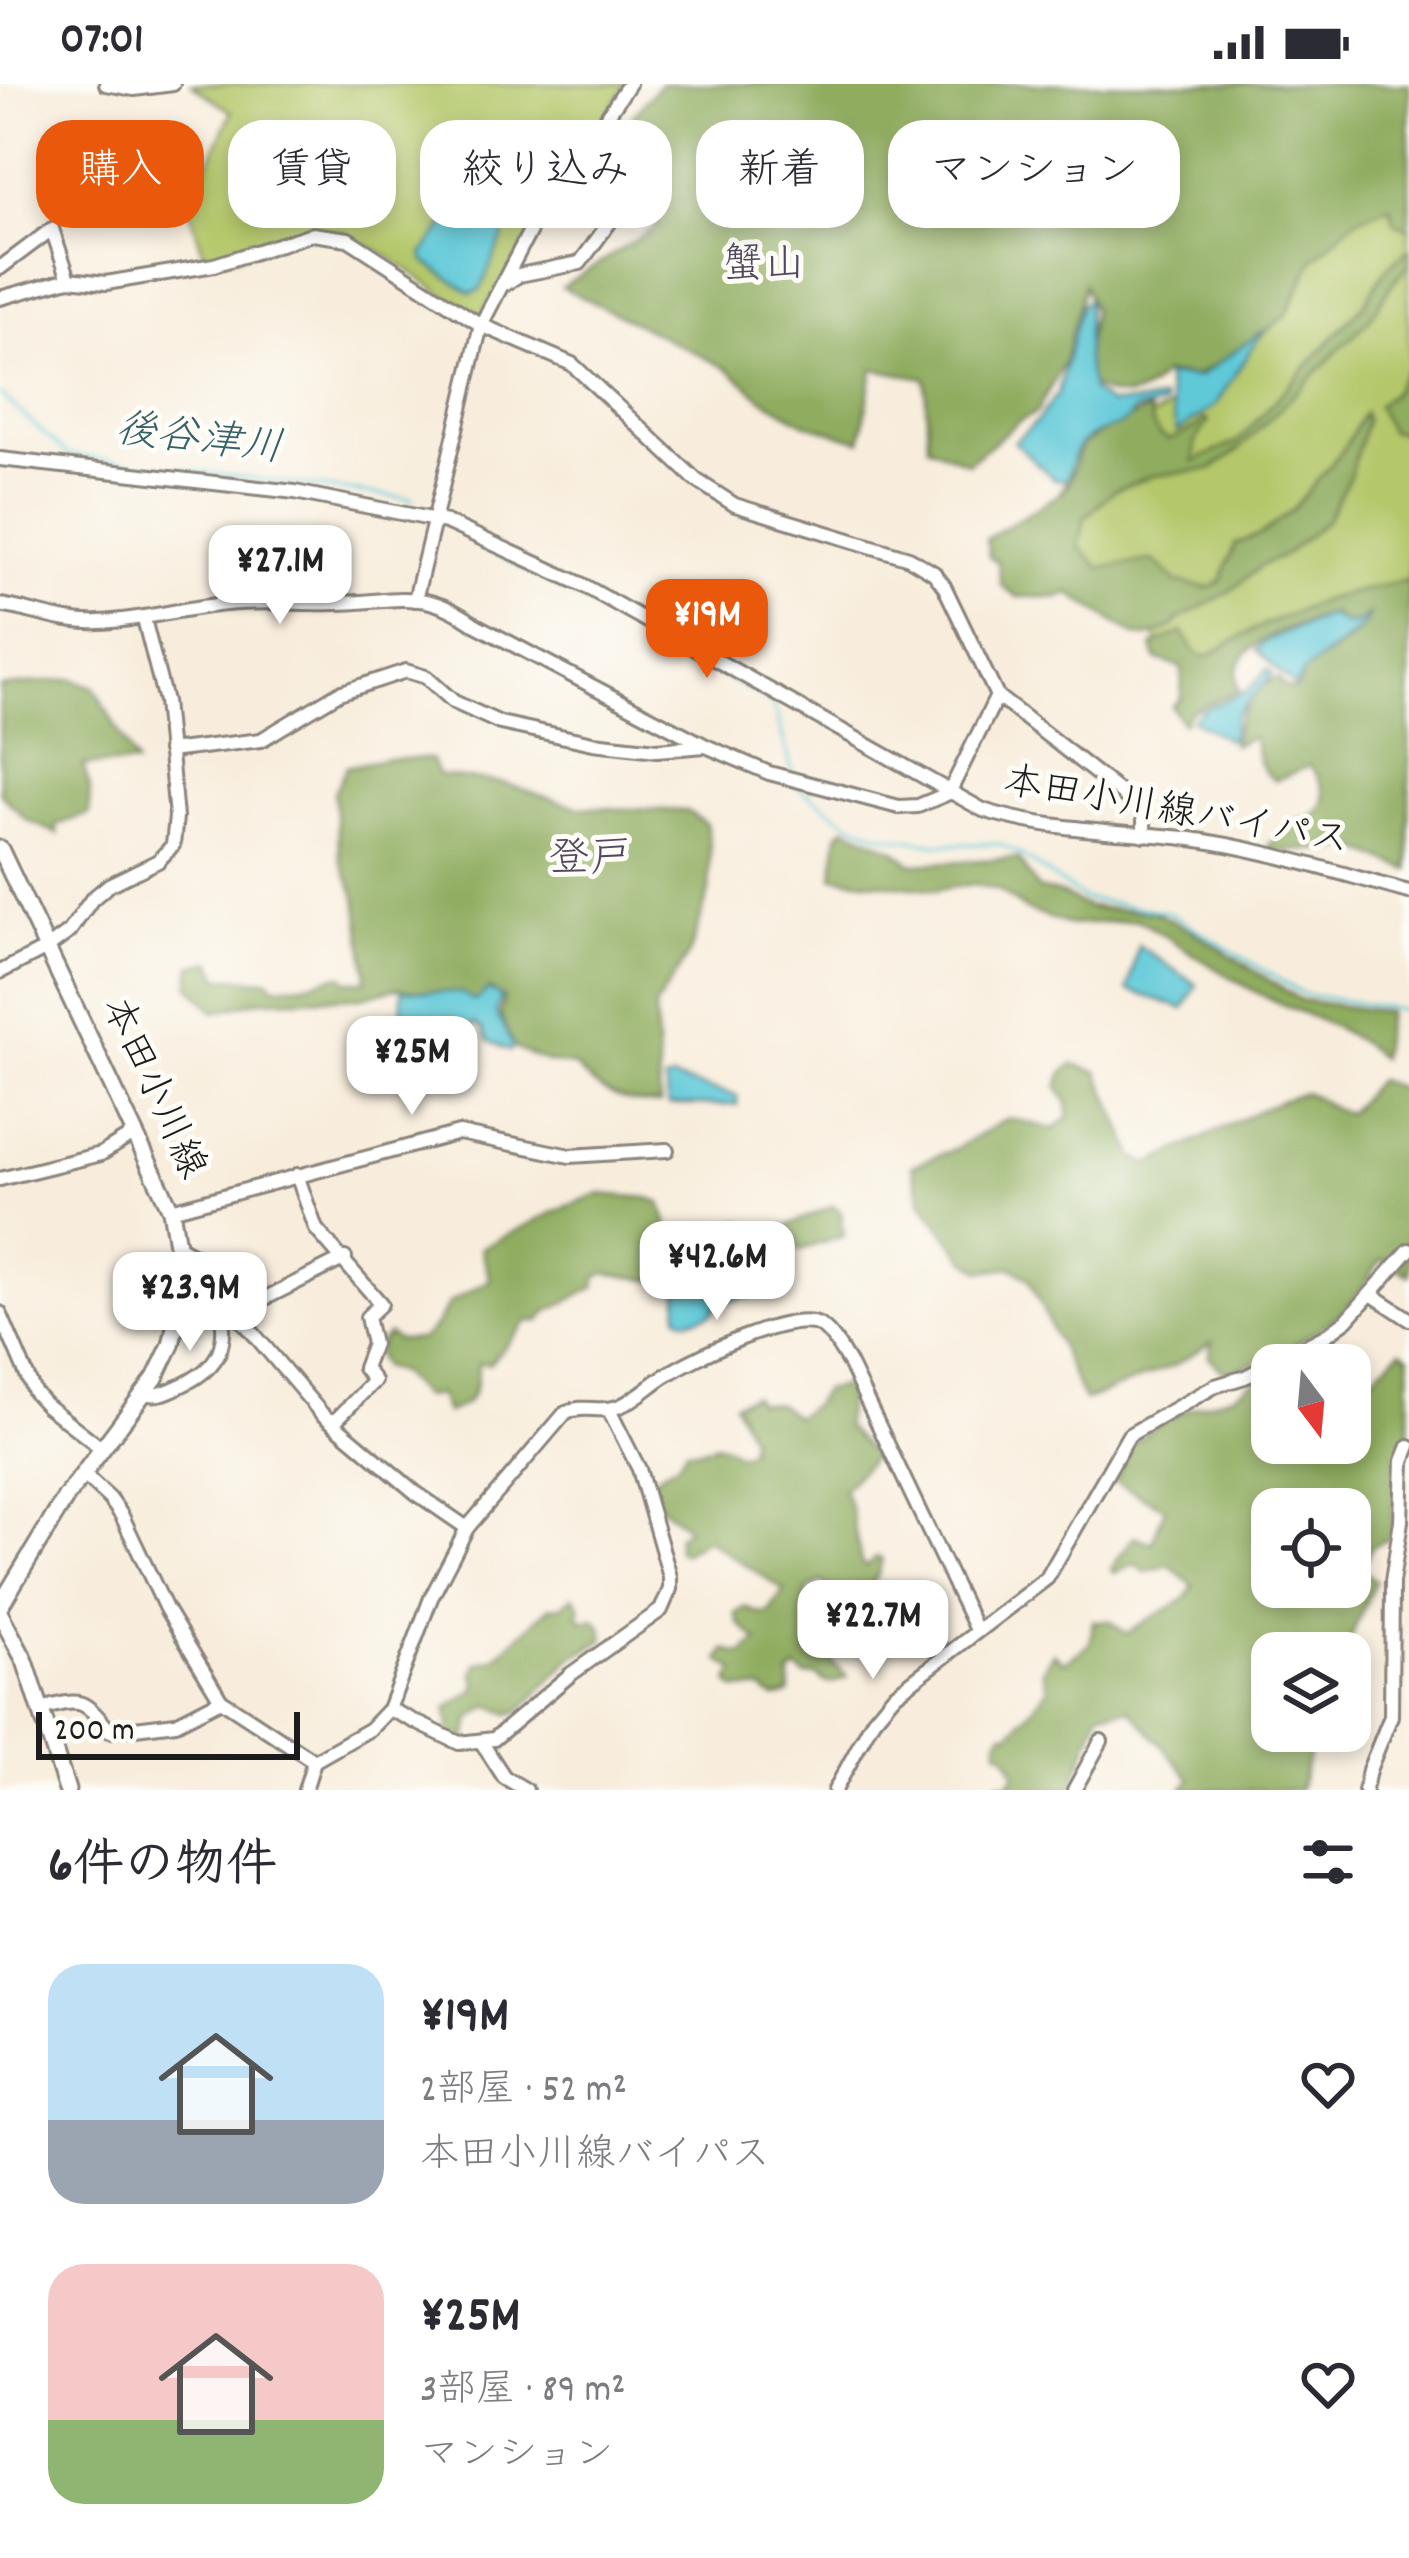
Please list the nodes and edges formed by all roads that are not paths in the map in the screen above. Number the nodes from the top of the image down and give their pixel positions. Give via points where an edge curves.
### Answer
1 (106, 84) edge
2 (173, 84) edge
3 (629, 84) edge
4 (605, 228) edge
5 (0, 268) edge
6 (69, 279) junction
7 (506, 284) junction
8 (0, 298) edge
9 (482, 325) junction
10 (0, 459) edge
11 (434, 518) junction
12 (415, 600) junction
13 (0, 605) edge
14 (144, 619) junction
15 (997, 696) junction
16 (706, 746) junction
17 (169, 752) junction
18 (949, 794) junction
19 (1144, 835) junction
20 (0, 849) edge
21 (1409, 892) edge
22 (47, 948) junction
23 (0, 972) edge
24 (135, 1132) junction
25 (667, 1150) dead end
26 (297, 1175) junction
27 (0, 1179) edge
28 (171, 1210) junction
29 (181, 1247) junction
30 (1409, 1250) edge
31 (345, 1258) junction
32 (1371, 1294) junction
33 (221, 1310) junction
34 (0, 1313) edge
35 (236, 1313) junction
36 (1409, 1319) edge
37 (144, 1393) junction
38 (609, 1410) junction
39 (334, 1422) junction
40 (1409, 1446) edge
41 (101, 1448) junction
42 (83, 1474) junction
43 (467, 1528) junction
44 (0, 1610) edge
45 (976, 1630) junction
46 (221, 1700) junction
47 (40, 1709) junction
48 (389, 1709) junction
49 (1102, 1741) dead end
50 (482, 1743) junction
51 (314, 1761) junction
52 (67, 1790) edge
53 (305, 1790) edge
54 (526, 1790) edge
55 (836, 1790) edge
56 (1074, 1790) edge
57 (1365, 1790) edge

1 - 2 street
3 - 7 street via 534,223
4 - 7 street via 580,263
5 - 6 street via 52,229
6 - 8 street
6 - 9 street via 106,283 214,266 328,234
7 - 9 street
9 - 11 street
9 - 15 street via 572,364 696,480 735,505 909,558 934,573
10 - 11 street, 本田小川線バイパス via 296,492
11 - 12 street
11 - 18 street, 本田小川線バイパス via 565,575
12 - 14 street via 233,603
12 - 16 street via 456,609
13 - 14 street via 59,621
14 - 17 street
15 - 18 street
15 - 19 street via 1144,811
16 - 17 street via 593,743 500,723 406,671 339,693 261,740
16 - 18 street via 769,773 899,807
17 - 22 street via 172,845 158,861 109,884
18 - 19 street, 本田小川線バイパス via 1044,826
19 - 21 street, 本田小川線バイパス via 1272,854
20 - 22 main road, 本田小川線
22 - 23 street
22 - 24 main road, 本田小川線
24 - 27 street via 101,1154
24 - 28 main road, 本田小川線
25 - 26 street via 570,1156 458,1133
26 - 28 street
26 - 31 street via 308,1216
28 - 29 main road, 本田小川線
29 - 33 street via 196,1256
29 - 37 main road, 本田小川線 via 184,1286 171,1345
30 - 32 street
31 - 35 street
31 - 39 street via 381,1304 367,1317 373,1344 364,1368 374,1381
32 - 36 street
32 - 45 street via 1325,1336 1129,1435 1047,1578
33 - 35 street
33 - 37 street via 224,1343 209,1369 166,1392
34 - 41 street via 34,1392
35 - 39 street
37 - 41 main road, 本田小川線
38 - 43 street via 566,1412
38 - 45 street via 731,1343 796,1324 821,1326 874,1408
38 - 50 street via 639,1469 670,1577 667,1600
39 - 43 street
40 - 57 street via 1392,1582 1391,1716
41 - 42 main road, 本田小川線
42 - 44 main road, 本田小川線
42 - 46 street via 122,1516
43 - 48 street
44 - 47 main road, 本田小川線
45 - 55 street via 893,1696
46 - 47 street via 176,1723 110,1731 79,1700
46 - 51 street
47 - 52 main road, 本田小川線
48 - 50 street via 444,1738
48 - 51 street
49 - 56 street
50 - 54 street via 503,1777
51 - 53 street

